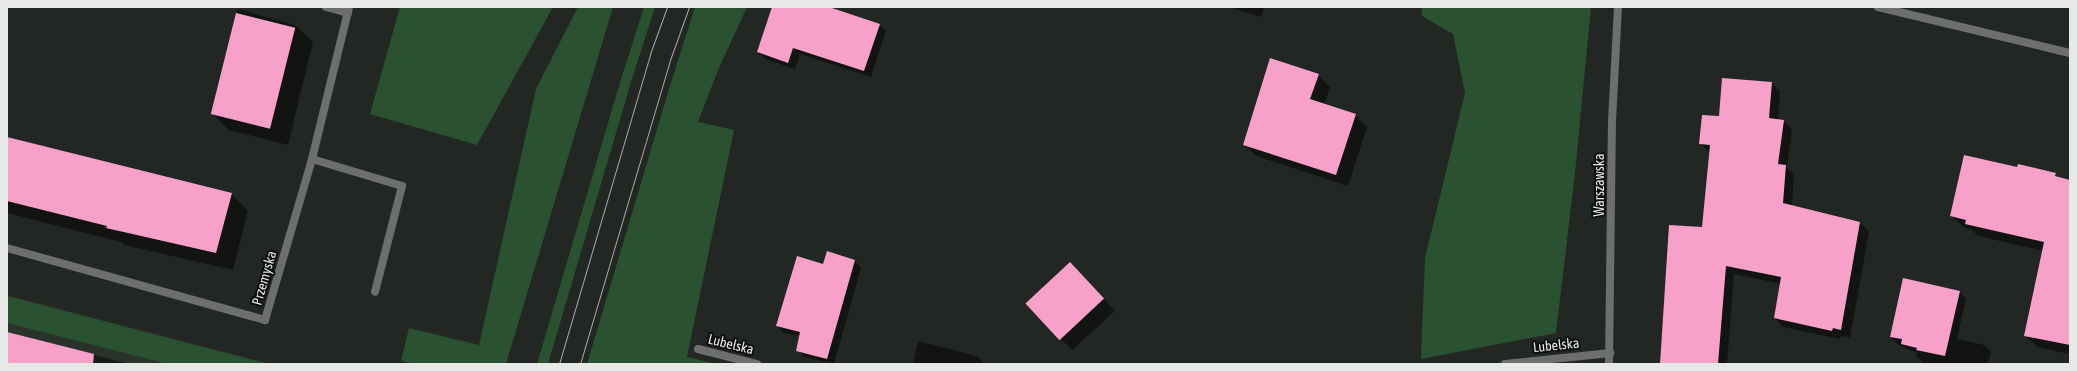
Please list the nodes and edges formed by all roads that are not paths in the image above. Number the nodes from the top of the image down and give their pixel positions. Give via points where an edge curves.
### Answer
1 (326, 7) edge
2 (1618, 7) edge
3 (1878, 7) edge
4 (348, 10) edge
5 (2070, 53) edge
6 (312, 159) junction
7 (7, 248) edge
8 (375, 292) dead end
9 (698, 349) dead end
10 (1610, 353) junction
11 (757, 364) edge
12 (1505, 364) edge
13 (1609, 364) edge

1 - 4 street
2 - 10 street, Warszawska via 1612,121
3 - 5 street
4 - 6 street, Przemyska
6 - 7 street, Przemyska via 265,320
6 - 8 street via 402,186
9 - 11 street, Lubelska
10 - 12 street, Lubelska
10 - 13 street, Warszawska

